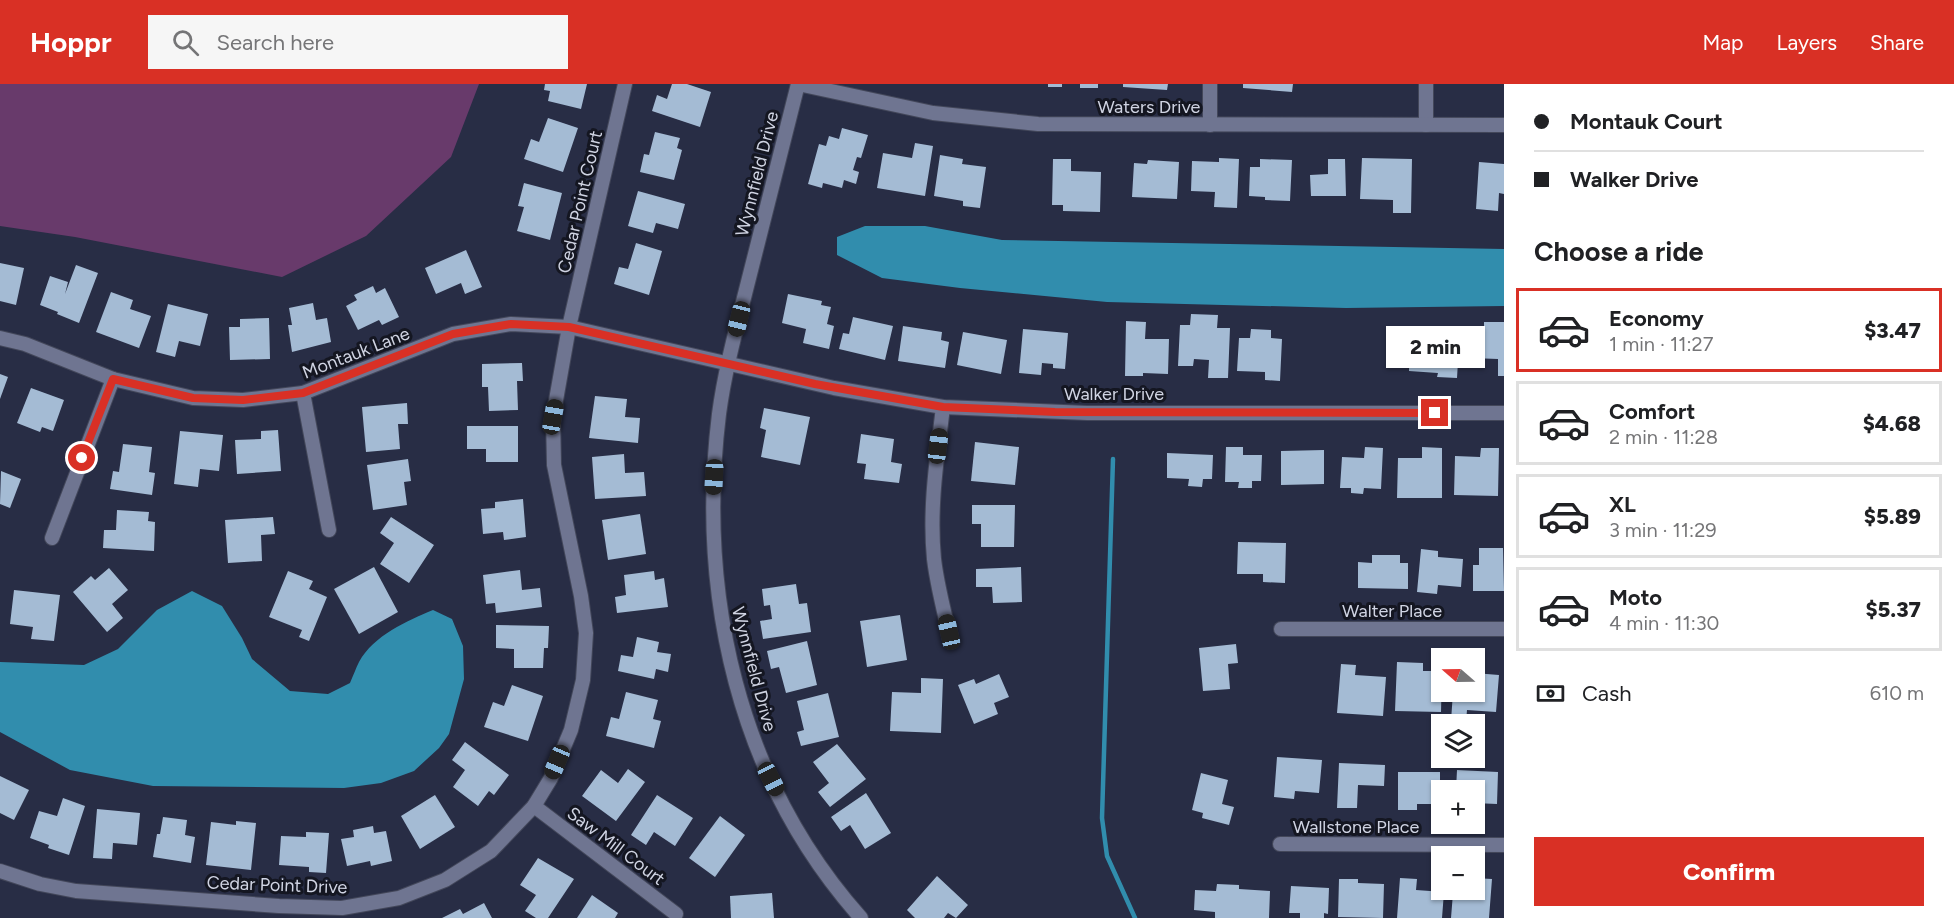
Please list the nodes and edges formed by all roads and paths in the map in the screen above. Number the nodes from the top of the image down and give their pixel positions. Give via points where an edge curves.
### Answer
1 (625, 84) edge
2 (798, 84) edge
3 (1210, 84) edge
4 (1426, 84) edge
5 (1210, 125) junction
6 (1426, 125) junction
7 (1504, 125) edge
8 (569, 327) junction
9 (0, 338) edge
10 (728, 364) junction
11 (113, 379) junction
12 (303, 393) junction
13 (943, 407) junction
14 (1504, 413) edge
15 (329, 530) dead end
16 (52, 538) dead end
17 (1281, 629) dead end
18 (1504, 629) edge
19 (949, 632) dead end
20 (534, 806) junction
21 (1280, 844) dead end
22 (1504, 845) edge
23 (0, 871) edge
24 (676, 914) dead end
25 (861, 918) edge

1 - 8 street, Cedar Point Court
2 - 5 street, Waters Drive via 933,113 1004,122
2 - 10 street, Wynnfield Drive
3 - 5 street
4 - 6 street
5 - 6 street, Waters Drive
6 - 7 street, Waters Drive
8 - 10 street, Montauk Lane
8 - 12 street, Montauk Lane via 511,324 453,334
8 - 20 street, Cedar Point Drive via 553,417 554,465 586,633 583,681 571,730 551,778
9 - 11 street, Montauk Lane
10 - 13 street, Walker Drive
10 - 25 street, Wynnfield Drive via 717,438 713,513 717,592 727,652 749,728 774,787 806,845
11 - 12 street, Montauk Lane via 193,398 243,400
11 - 16 street
12 - 15 street
13 - 14 street, Walker Drive via 1078,412
13 - 19 street via 932,530 937,581
17 - 18 street, Walter Place
20 - 23 street, Cedar Point Drive via 491,851 445,880 399,898 342,908 76,891
20 - 24 street, Saw Mill Court
21 - 22 street, Wallstone Place

